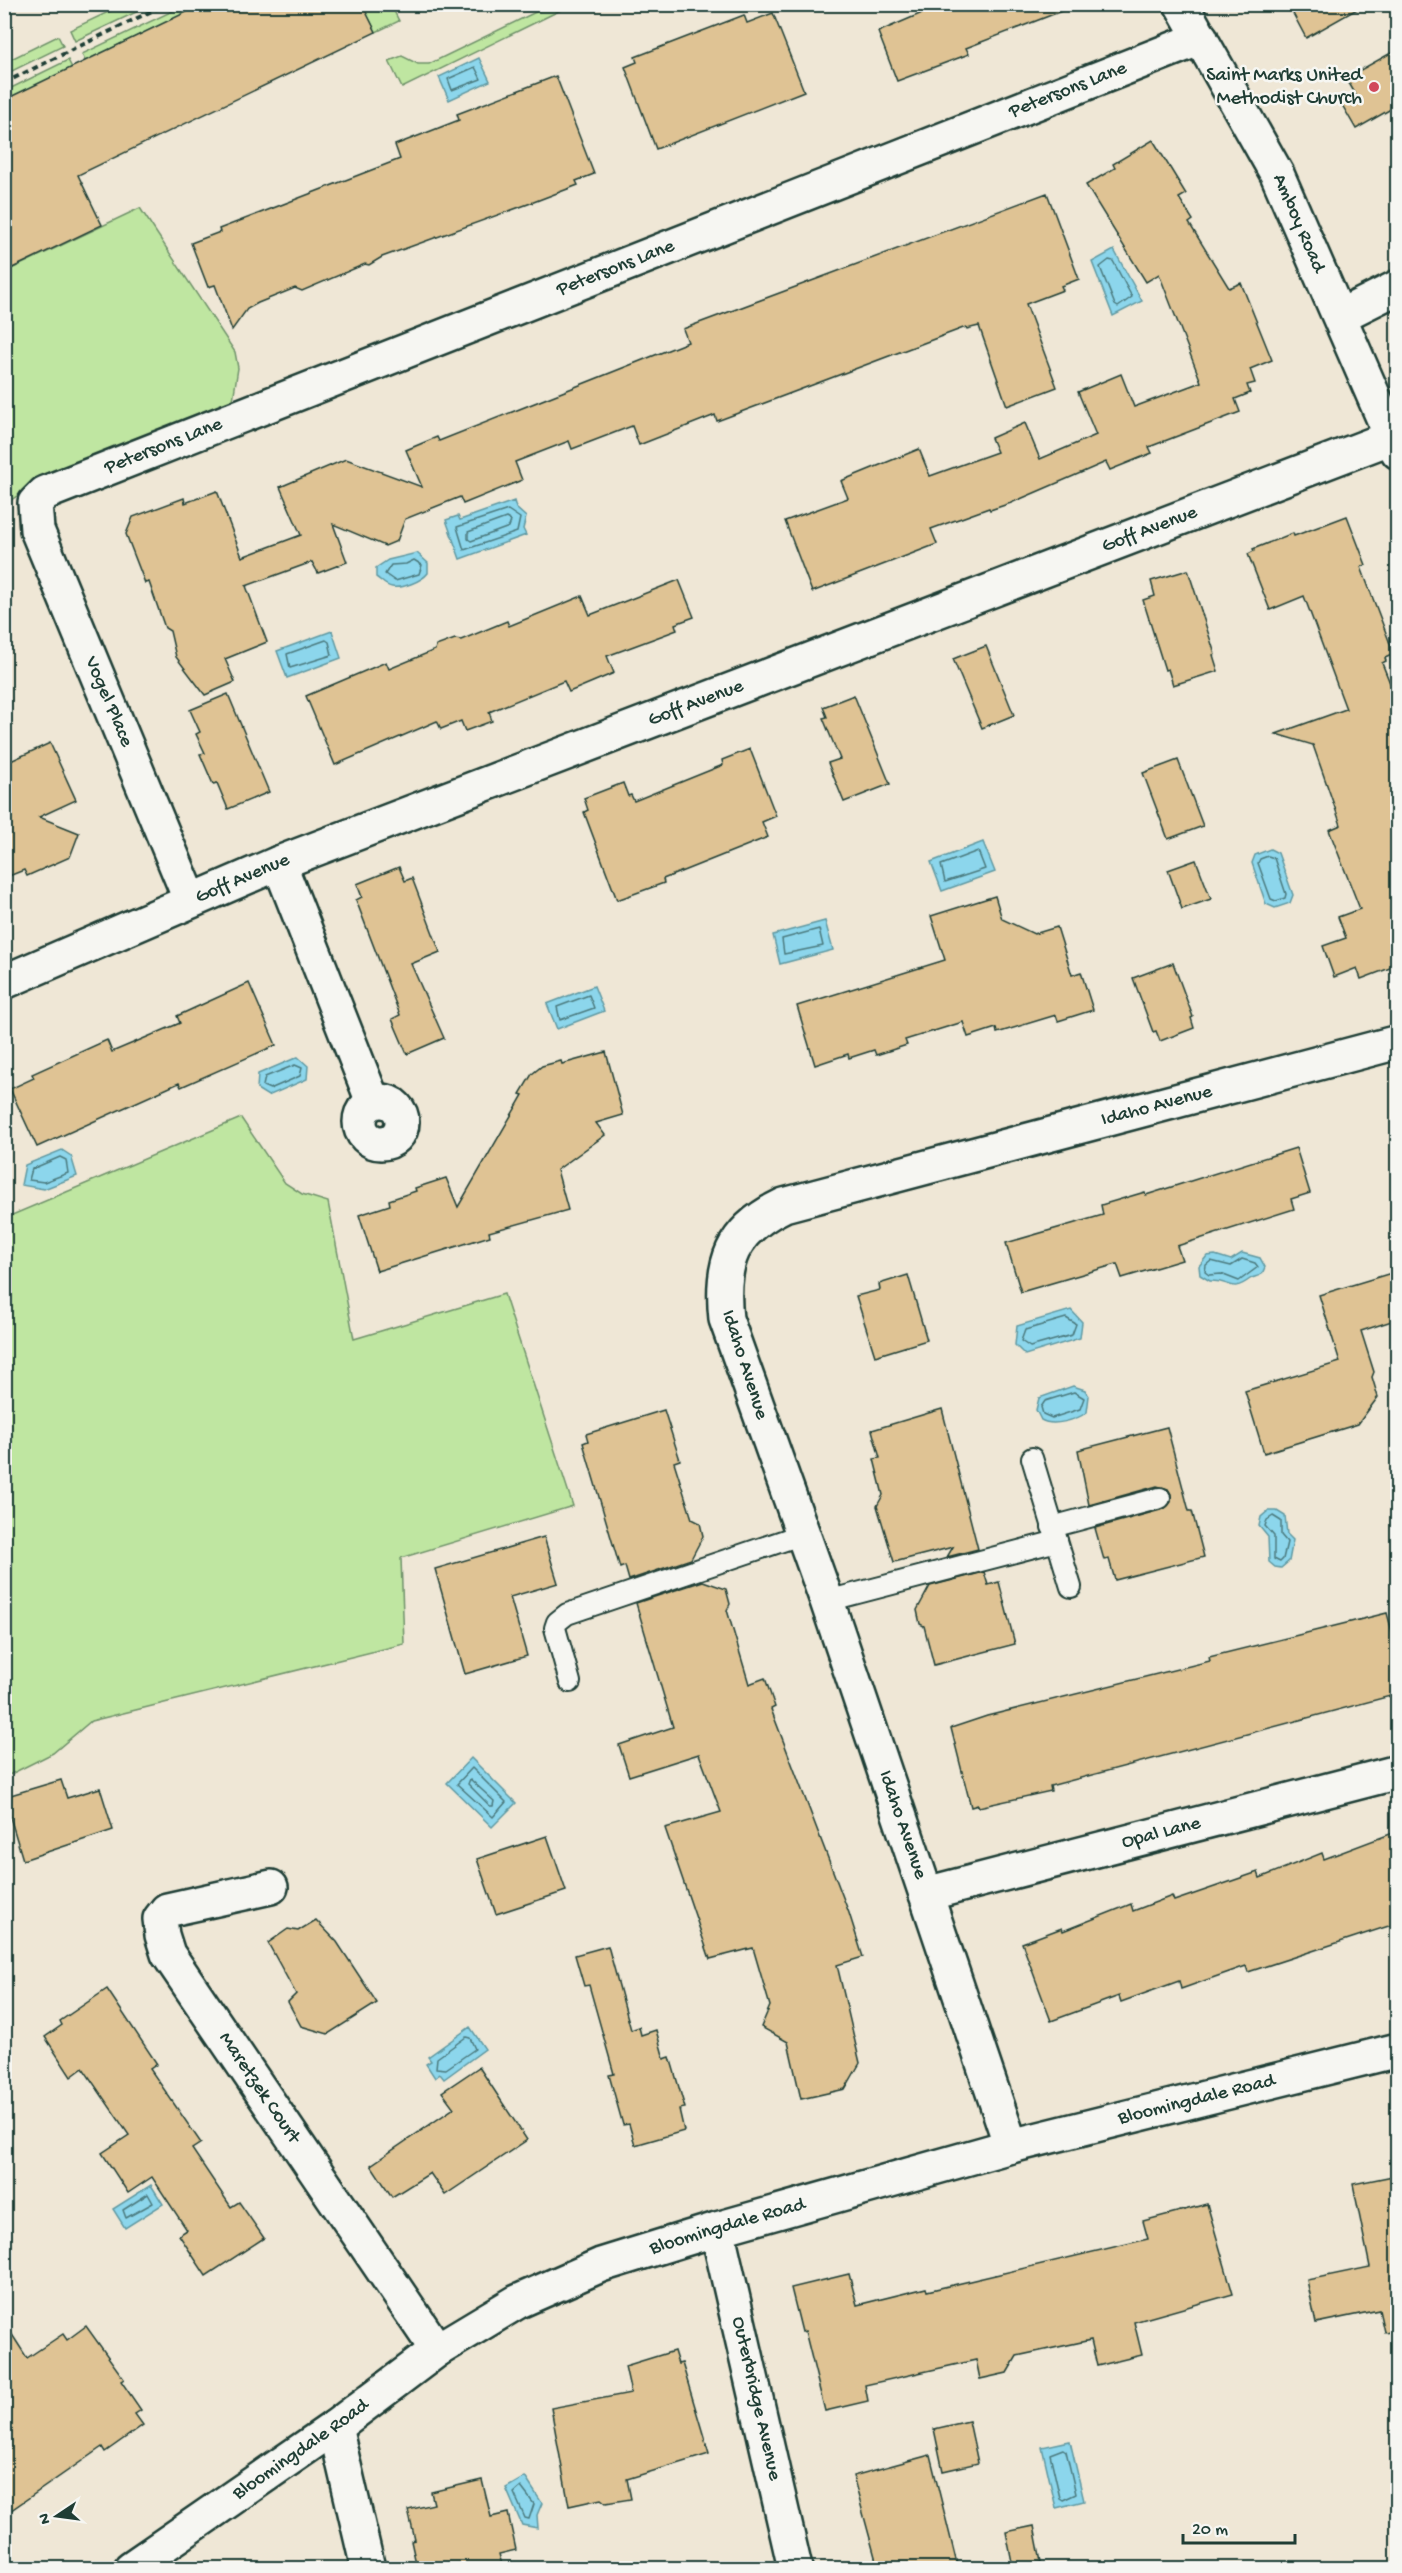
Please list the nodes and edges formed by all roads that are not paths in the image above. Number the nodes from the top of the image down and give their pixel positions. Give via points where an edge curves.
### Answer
1 (1181, 4) edge
2 (1202, 38) junction
3 (1398, 287) edge
4 (1340, 316) junction
5 (1395, 445) edge
6 (35, 503) joint
7 (279, 863) junction
8 (190, 899) junction
9 (4, 982) edge
10 (1398, 1042) edge
11 (373, 1102) dead end
12 (1032, 1458) dead end
13 (1160, 1498) dead end
14 (803, 1534) junction
15 (1055, 1534) junction
16 (1071, 1587) dead end
17 (827, 1601) junction
18 (570, 1682) dead end
19 (1398, 1772) edge
20 (271, 1887) dead end
21 (926, 1894) junction
22 (1398, 2050) edge
23 (1011, 2146) junction
24 (717, 2229) junction
25 (437, 2350) junction
26 (335, 2427) junction
27 (131, 2568) edge
28 (368, 2568) edge
29 (795, 2568) edge

1 - 2 street, Amboy Road
2 - 4 street, Amboy Road via 1277,174
2 - 6 street, Petersons Lane via 55,487
3 - 4 street
4 - 5 street, Amboy Road
5 - 7 street, Goff Avenue
6 - 8 street, Vogel Place via 37,530
7 - 8 street, Goff Avenue
7 - 11 street
8 - 9 street, Goff Avenue
10 - 14 street, Idaho Avenue via 794,1203 761,1216 746,1230 725,1268 726,1319
12 - 15 lane
13 - 15 lane
14 - 17 street, Idaho Avenue
14 - 18 lane via 567,1614 555,1628
15 - 16 lane
15 - 17 lane
17 - 21 street, Idaho Avenue
19 - 21 street, Opal Lane
20 - 25 street, Maretzek Court via 167,1910 160,1919 168,1954
21 - 23 street, Idaho Avenue
22 - 23 street, Bloomingdale Road
23 - 24 street, Bloomingdale Road
24 - 25 street, Bloomingdale Road via 601,2265 517,2302
24 - 29 street, Outerbridge Avenue
25 - 26 street, Bloomingdale Road
26 - 27 street, Bloomingdale Road
26 - 28 street

